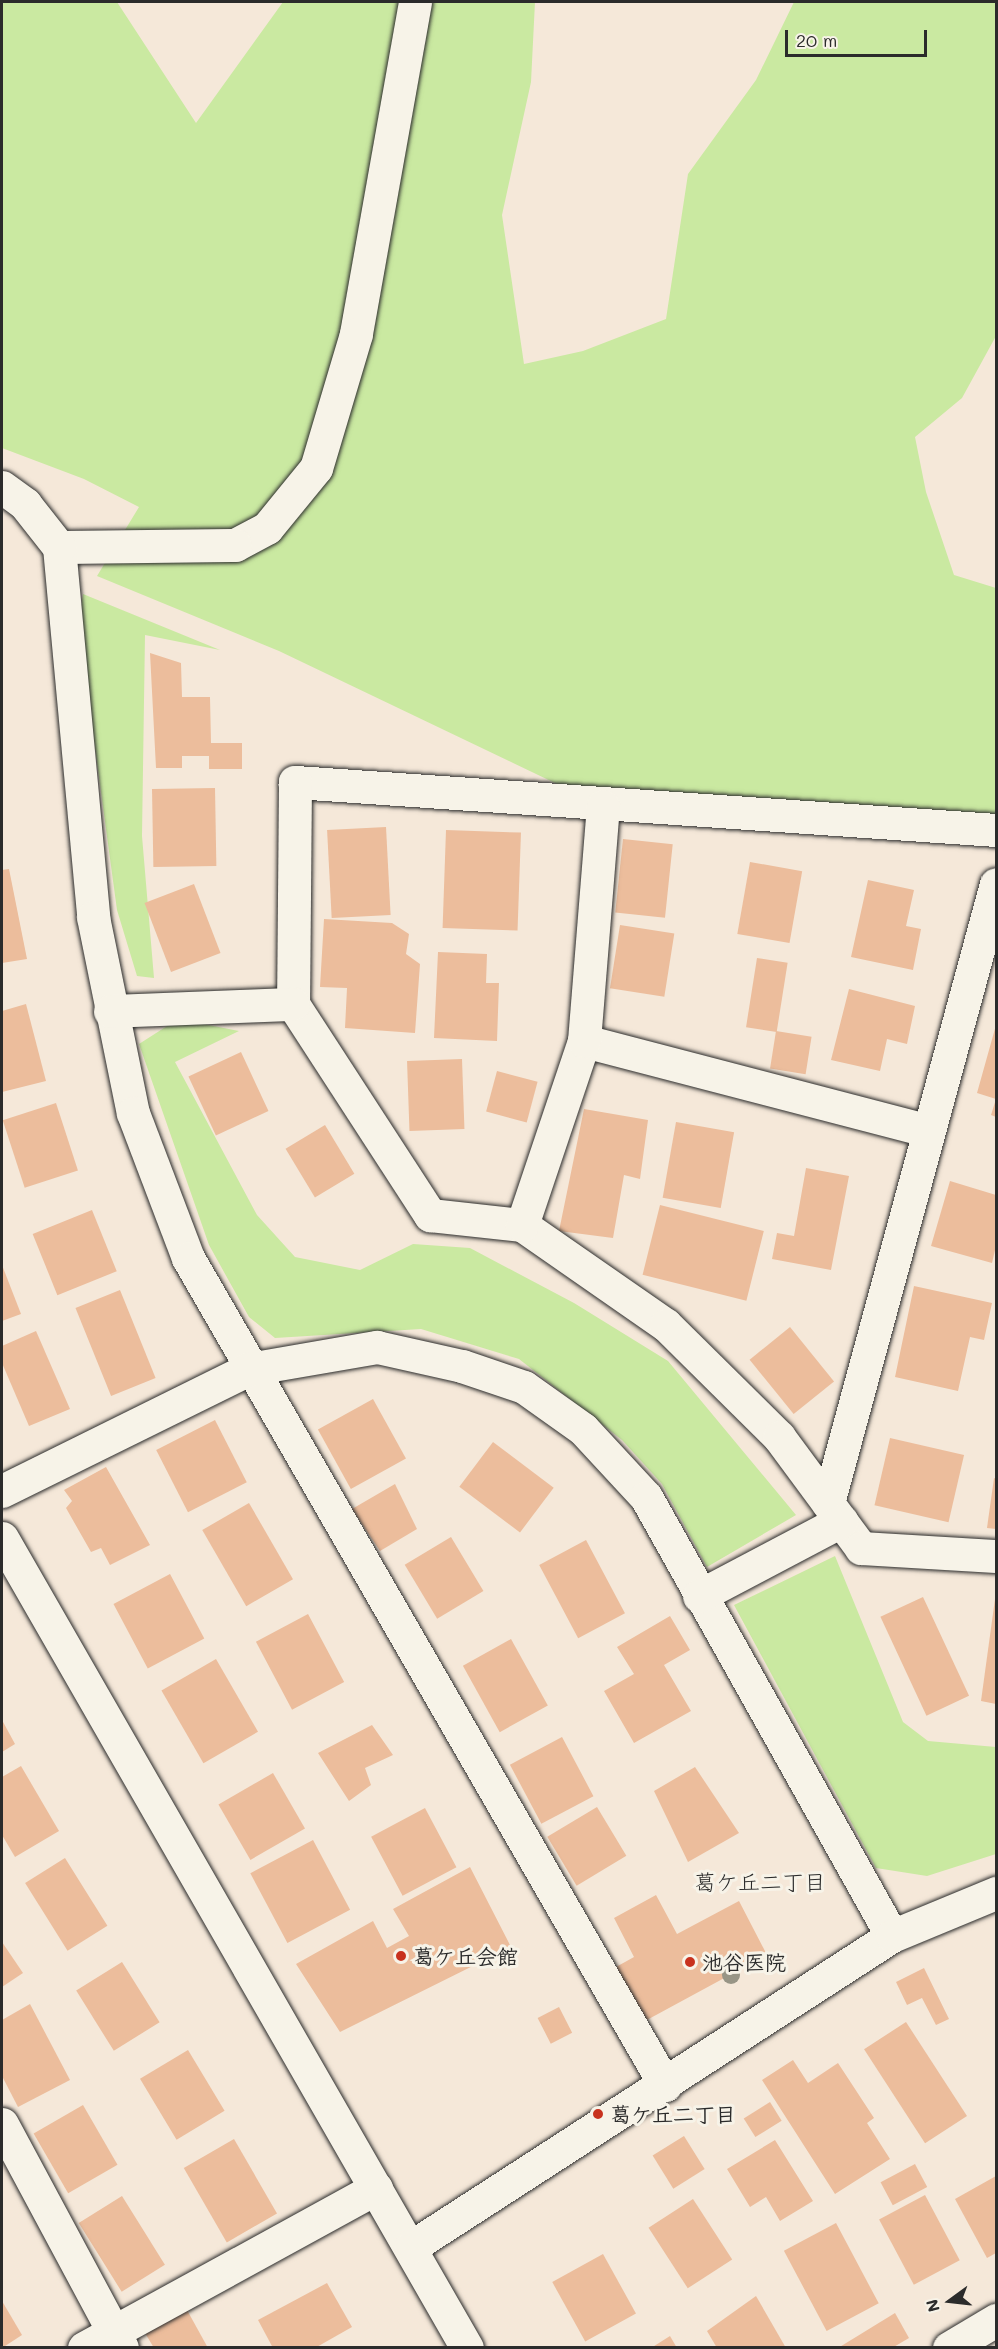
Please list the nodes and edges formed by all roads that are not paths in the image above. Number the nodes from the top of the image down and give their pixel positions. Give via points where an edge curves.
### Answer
1 (415, 2) edge
2 (2, 487) edge
3 (60, 547) junction
4 (603, 806) junction
5 (996, 830) edge
6 (996, 884) edge
7 (293, 1004) junction
8 (110, 1011) junction
9 (584, 1041) junction
10 (926, 1130) junction
11 (522, 1225) junction
12 (249, 1369) junction
13 (2, 1491) edge
14 (835, 1512) junction
15 (2, 1538) edge
16 (996, 1556) edge
17 (699, 1596) junction
18 (996, 1893) edge
19 (892, 1936) junction
20 (665, 2085) junction
21 (2, 2124) edge
22 (376, 2188) junction
23 (411, 2247) junction
24 (996, 2320) edge
25 (117, 2340) edge
26 (84, 2348) edge
27 (467, 2348) edge
28 (949, 2348) edge

1 - 3 street via 356,334 316,468 267,528 235,545
2 - 3 street via 25,504
3 - 8 street via 93,917
4 - 5 street
4 - 7 street via 295,782
4 - 9 street
6 - 10 street
7 - 8 street
7 - 11 street via 430,1215
8 - 12 street via 133,1113 184,1246
9 - 10 street
9 - 11 street
10 - 14 street
11 - 14 street via 666,1325 779,1437
12 - 13 street
12 - 17 street via 377,1347 462,1366 524,1387 583,1429 646,1497
12 - 20 street
14 - 16 street via 861,1548
14 - 17 street
15 - 22 street
17 - 19 street
18 - 19 street
19 - 20 street
20 - 23 street
21 - 25 street
22 - 23 street
22 - 25 street
23 - 27 street
24 - 28 street
25 - 26 street

